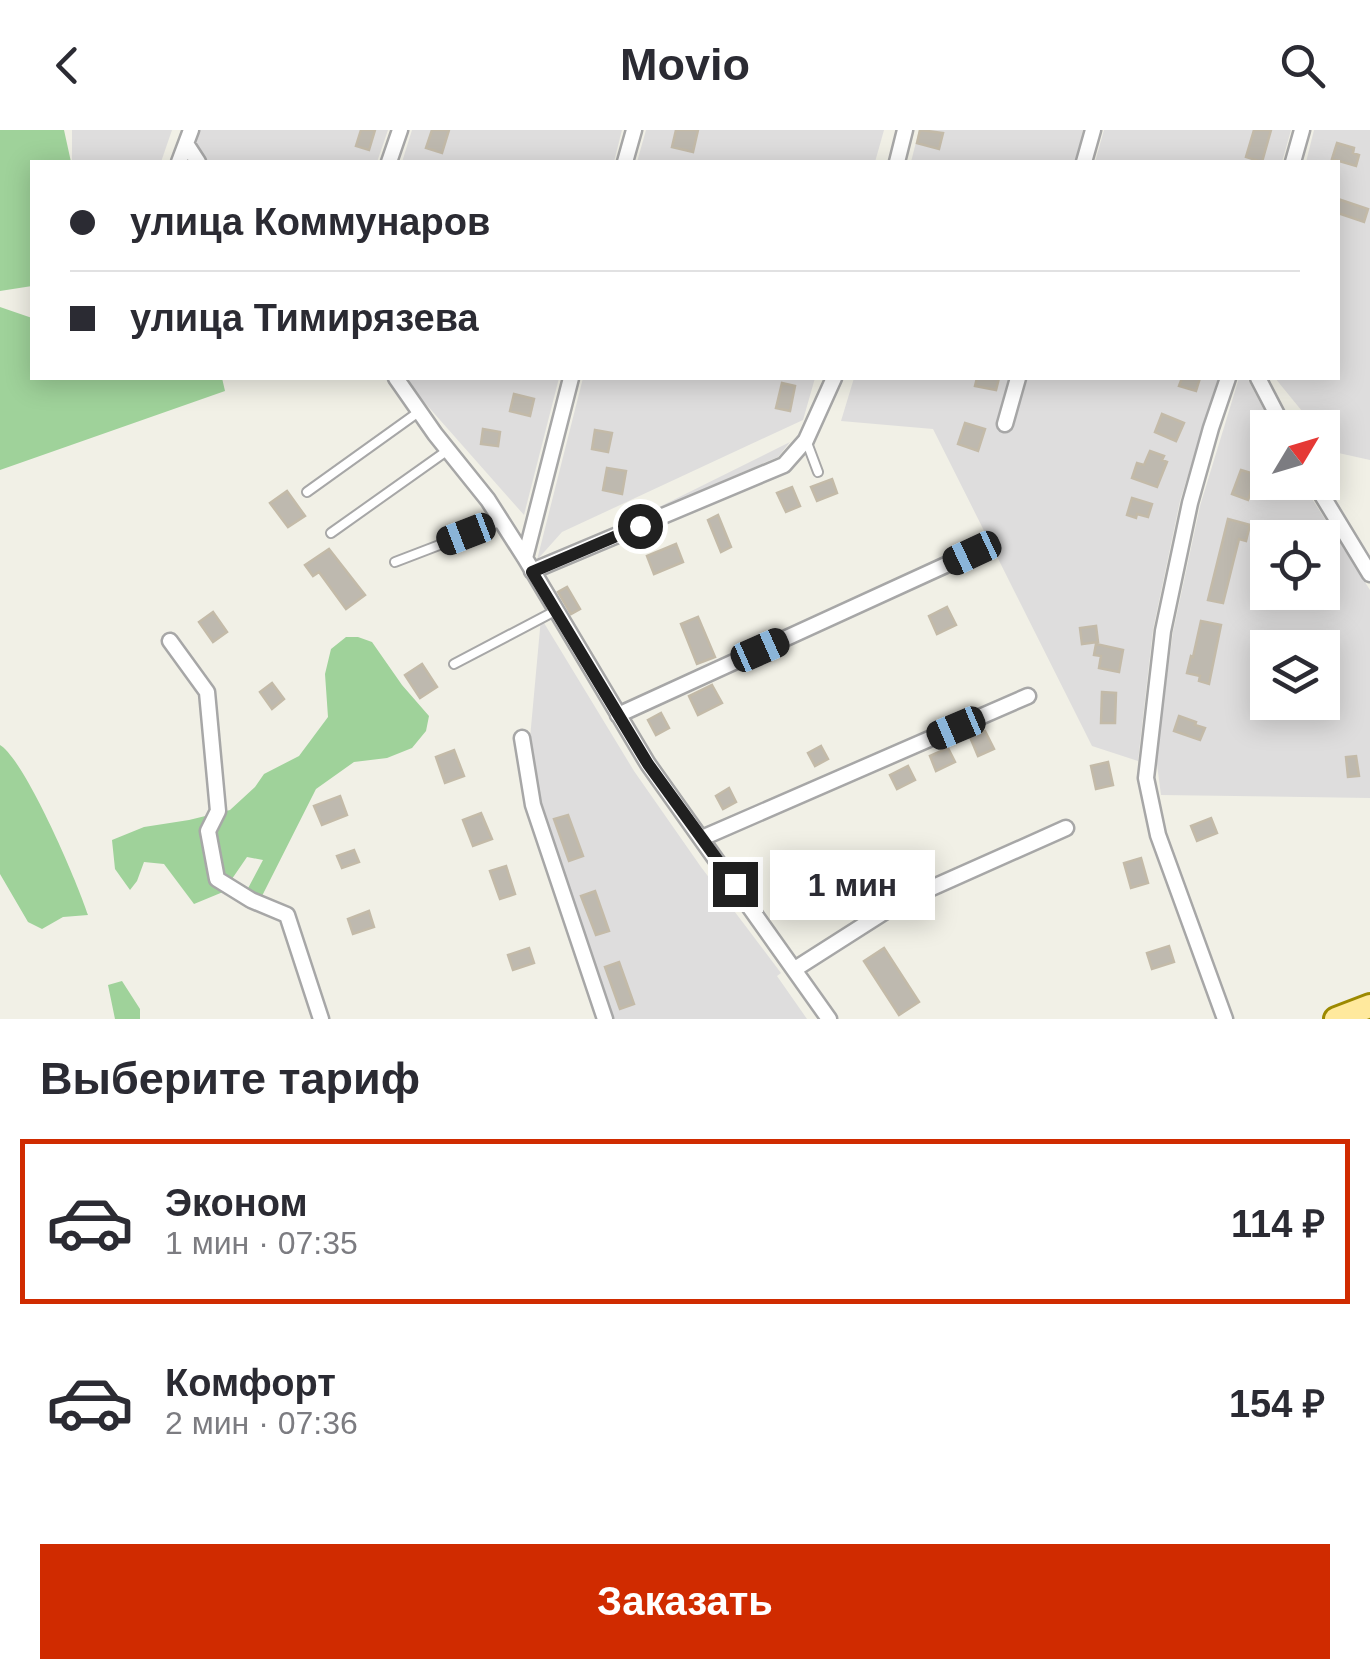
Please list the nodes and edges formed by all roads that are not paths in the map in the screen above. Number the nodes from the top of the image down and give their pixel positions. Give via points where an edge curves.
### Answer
1 (400, 130) edge
2 (634, 130) edge
3 (906, 130) edge
4 (1094, 130) edge
5 (1302, 130) edge
6 (390, 160) edge
7 (626, 160) edge
8 (898, 160) edge
9 (1085, 160) edge
10 (1294, 160) edge
11 (397, 380) edge
12 (571, 380) edge
13 (833, 380) edge
14 (1017, 380) edge
15 (1227, 380) edge
16 (1259, 380) edge
17 (1275, 410) edge
18 (420, 412) junction
19 (1006, 424) dead end
20 (806, 440) junction
21 (448, 450) junction
22 (818, 472) dead end
23 (307, 492) dead end
24 (1326, 500) edge
25 (502, 521) junction
26 (330, 533) dead end
27 (972, 553) dead end
28 (394, 562) dead end
29 (529, 564) junction
30 (1368, 564) edge
31 (555, 611) junction
32 (170, 642) dead end
33 (454, 664) dead end
34 (1028, 696) dead end
35 (618, 715) junction
36 (522, 738) dead end
37 (1066, 828) dead end
38 (702, 838) junction
39 (795, 970) junction
40 (1370, 1006) edge
41 (321, 1019) edge
42 (605, 1019) edge
43 (830, 1019) edge
44 (1225, 1019) edge
45 (1336, 1019) edge

1 - 6 street
2 - 7 street
3 - 8 street
4 - 9 street
5 - 10 street
11 - 18 street
12 - 29 street
13 - 20 street
14 - 19 street
15 - 44 street via 1190,503 1163,631 1146,778 1158,835
16 - 17 street
18 - 21 street
18 - 23 lane
20 - 22 lane
20 - 29 street via 784,465
21 - 25 street
21 - 26 lane
24 - 30 street
25 - 28 lane
25 - 29 street
27 - 35 street
29 - 31 street
31 - 33 lane
31 - 35 street
32 - 41 street via 207,692 218,811 208,831 217,879 286,915
34 - 38 street
35 - 38 street
36 - 42 street via 533,805
37 - 39 street via 900,902
38 - 39 street
39 - 43 street
40 - 45 main road

